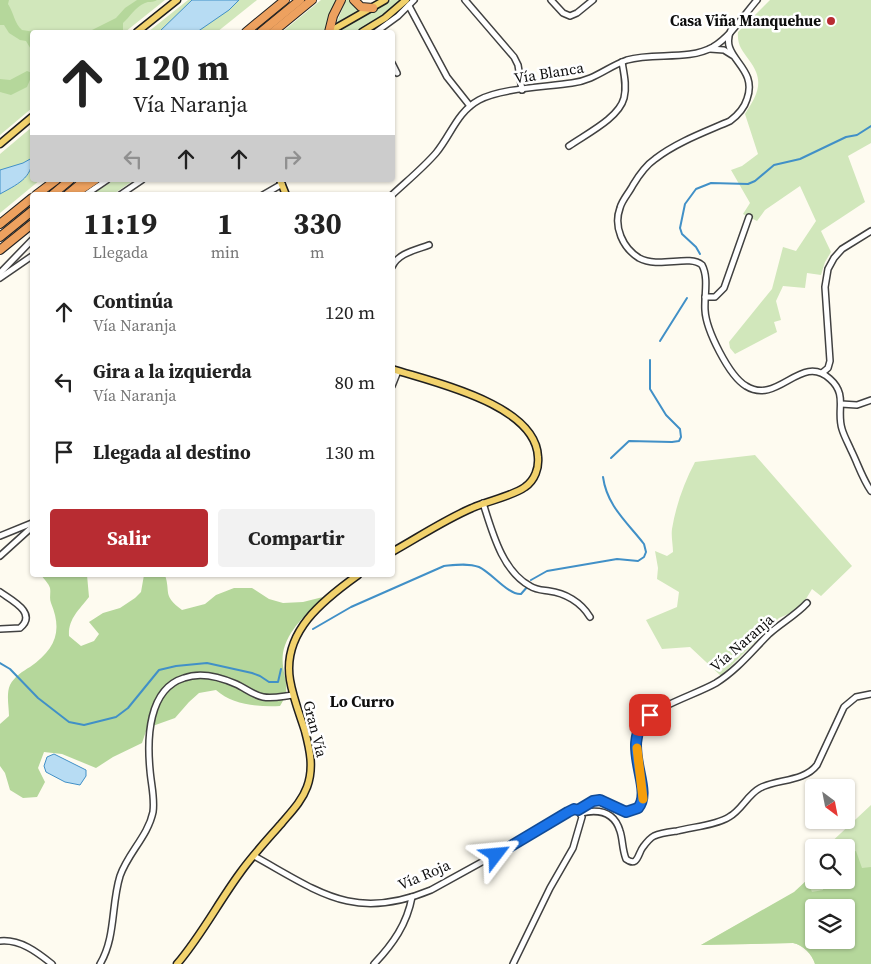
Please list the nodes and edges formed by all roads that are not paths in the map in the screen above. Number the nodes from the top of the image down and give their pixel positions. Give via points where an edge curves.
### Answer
1 (177, 0) edge
2 (285, 0) edge
3 (300, 0) edge
4 (312, 0) edge
5 (340, 0) edge
6 (354, 0) edge
7 (385, 0) edge
8 (414, 0) edge
9 (465, 0) edge
10 (551, 0) edge
11 (593, 0) edge
12 (758, 0) edge
13 (407, 3) edge
14 (373, 8) junction
15 (140, 30) edge
16 (248, 30) edge
17 (263, 30) edge
18 (275, 30) edge
19 (330, 30) edge
20 (333, 30) edge
21 (365, 30) edge
22 (378, 30) edge
23 (731, 30) junction
24 (709, 49) junction
25 (733, 55) junction
26 (622, 62) junction
27 (395, 69) edge
28 (397, 73) dead end
29 (522, 90) junction
30 (470, 106) junction
31 (30, 119) edge
32 (0, 144) edge
33 (569, 146) dead end
34 (53, 182) edge
35 (68, 182) edge
36 (83, 182) edge
37 (92, 182) edge
38 (104, 182) edge
39 (139, 182) edge
40 (281, 182) edge
41 (40, 192) edge
42 (56, 192) edge
43 (71, 192) edge
44 (77, 192) edge
45 (89, 192) edge
46 (124, 192) edge
47 (267, 192) edge
48 (395, 192) edge
49 (30, 200) edge
50 (30, 213) edge
51 (749, 217) dead end
52 (0, 224) edge
53 (30, 226) edge
54 (871, 231) edge
55 (0, 237) edge
56 (30, 242) edge
57 (429, 245) dead end
58 (0, 250) edge
59 (30, 257) edge
60 (395, 262) edge
61 (0, 273) edge
62 (0, 278) edge
63 (705, 297) junction
64 (395, 370) edge
65 (822, 373) junction
66 (871, 400) edge
67 (841, 404) junction
68 (871, 491) edge
69 (483, 503) junction
70 (30, 524) edge
71 (30, 529) edge
72 (0, 536) edge
73 (395, 550) edge
74 (0, 556) edge
75 (356, 577) edge
76 (0, 592) edge
77 (807, 603) dead end
78 (590, 617) dead end
79 (0, 629) edge
80 (871, 694) edge
81 (293, 695) junction
82 (579, 812) junction
83 (254, 856) junction
84 (412, 897) junction
85 (0, 941) edge
86 (52, 964) edge
87 (100, 964) edge
88 (177, 964) edge
89 (374, 964) edge
90 (513, 964) edge

1 - 15 main road
2 - 16 highway
3 - 17 highway
4 - 18 highway
5 - 19 highway
6 - 14 highway via 361,7
7 - 14 main road
8 - 13 street
9 - 29 street via 514,57
10 - 11 street via 563,14 570,16
12 - 23 street, Vía Blanca
13 - 21 main road
13 - 22 street
13 - 30 street via 447,77
14 - 20 main road
23 - 24 street, Vía Blanca
23 - 25 street via 728,46
24 - 25 street via 724,50
24 - 26 street, Vía Blanca
25 - 63 street via 749,81 748,96 742,110 730,121 650,162 620,206 618,217 618,228 627,248 640,258 654,263 700,263 704,269
26 - 29 street, Vía Blanca via 585,81
26 - 33 street via 625,91 621,105 611,117
27 - 28 street
29 - 30 street, Vía Blanca via 489,96
30 - 48 street, Vía Blanca via 436,152
31 - 32 main road
34 - 41 highway
35 - 42 highway
36 - 43 highway
37 - 44 highway
38 - 45 street
39 - 46 street
40 - 47 street
49 - 52 highway
50 - 55 highway
51 - 63 street via 724,288 715,297
53 - 58 highway
54 - 65 street via 842,249 828,269 825,287 830,361
56 - 61 street
57 - 60 street via 401,255
59 - 62 street
63 - 65 street via 711,334 744,385 756,390 769,390 798,374
64 - 69 main road via 484,400 519,422 534,438 538,460 532,480 517,492
65 - 67 street via 836,386
66 - 67 street via 857,405
67 - 68 street via 842,430
69 - 73 main road
69 - 78 street via 501,551 517,576 532,587 571,598
70 - 72 street
71 - 74 street
75 - 81 main road, Gran Vía via 317,608 299,630 290,658
76 - 79 street via 26,612 26,618 17,629
77 - 82 street, Vía Naranja via 722,679 644,721 636,738 643,797 638,808 623,811 600,800 593,801
80 - 82 street via 856,696 844,706 813,770 760,788 729,817 656,835 643,847 635,861 626,859 620,829 612,818 595,810
81 - 83 main road, Gran Vía via 310,752 309,780 298,804
81 - 87 street via 265,697 224,680 202,676 175,681 162,693 154,709 150,741 152,814 120,876 110,940
82 - 84 street, Vía Roja via 574,809 568,812 440,885
82 - 90 street via 578,835 573,848
83 - 84 street, Vía Roja via 322,894 342,901 370,904
83 - 88 main road, Gran Vía
84 - 89 street via 399,933
85 - 86 street via 21,944

